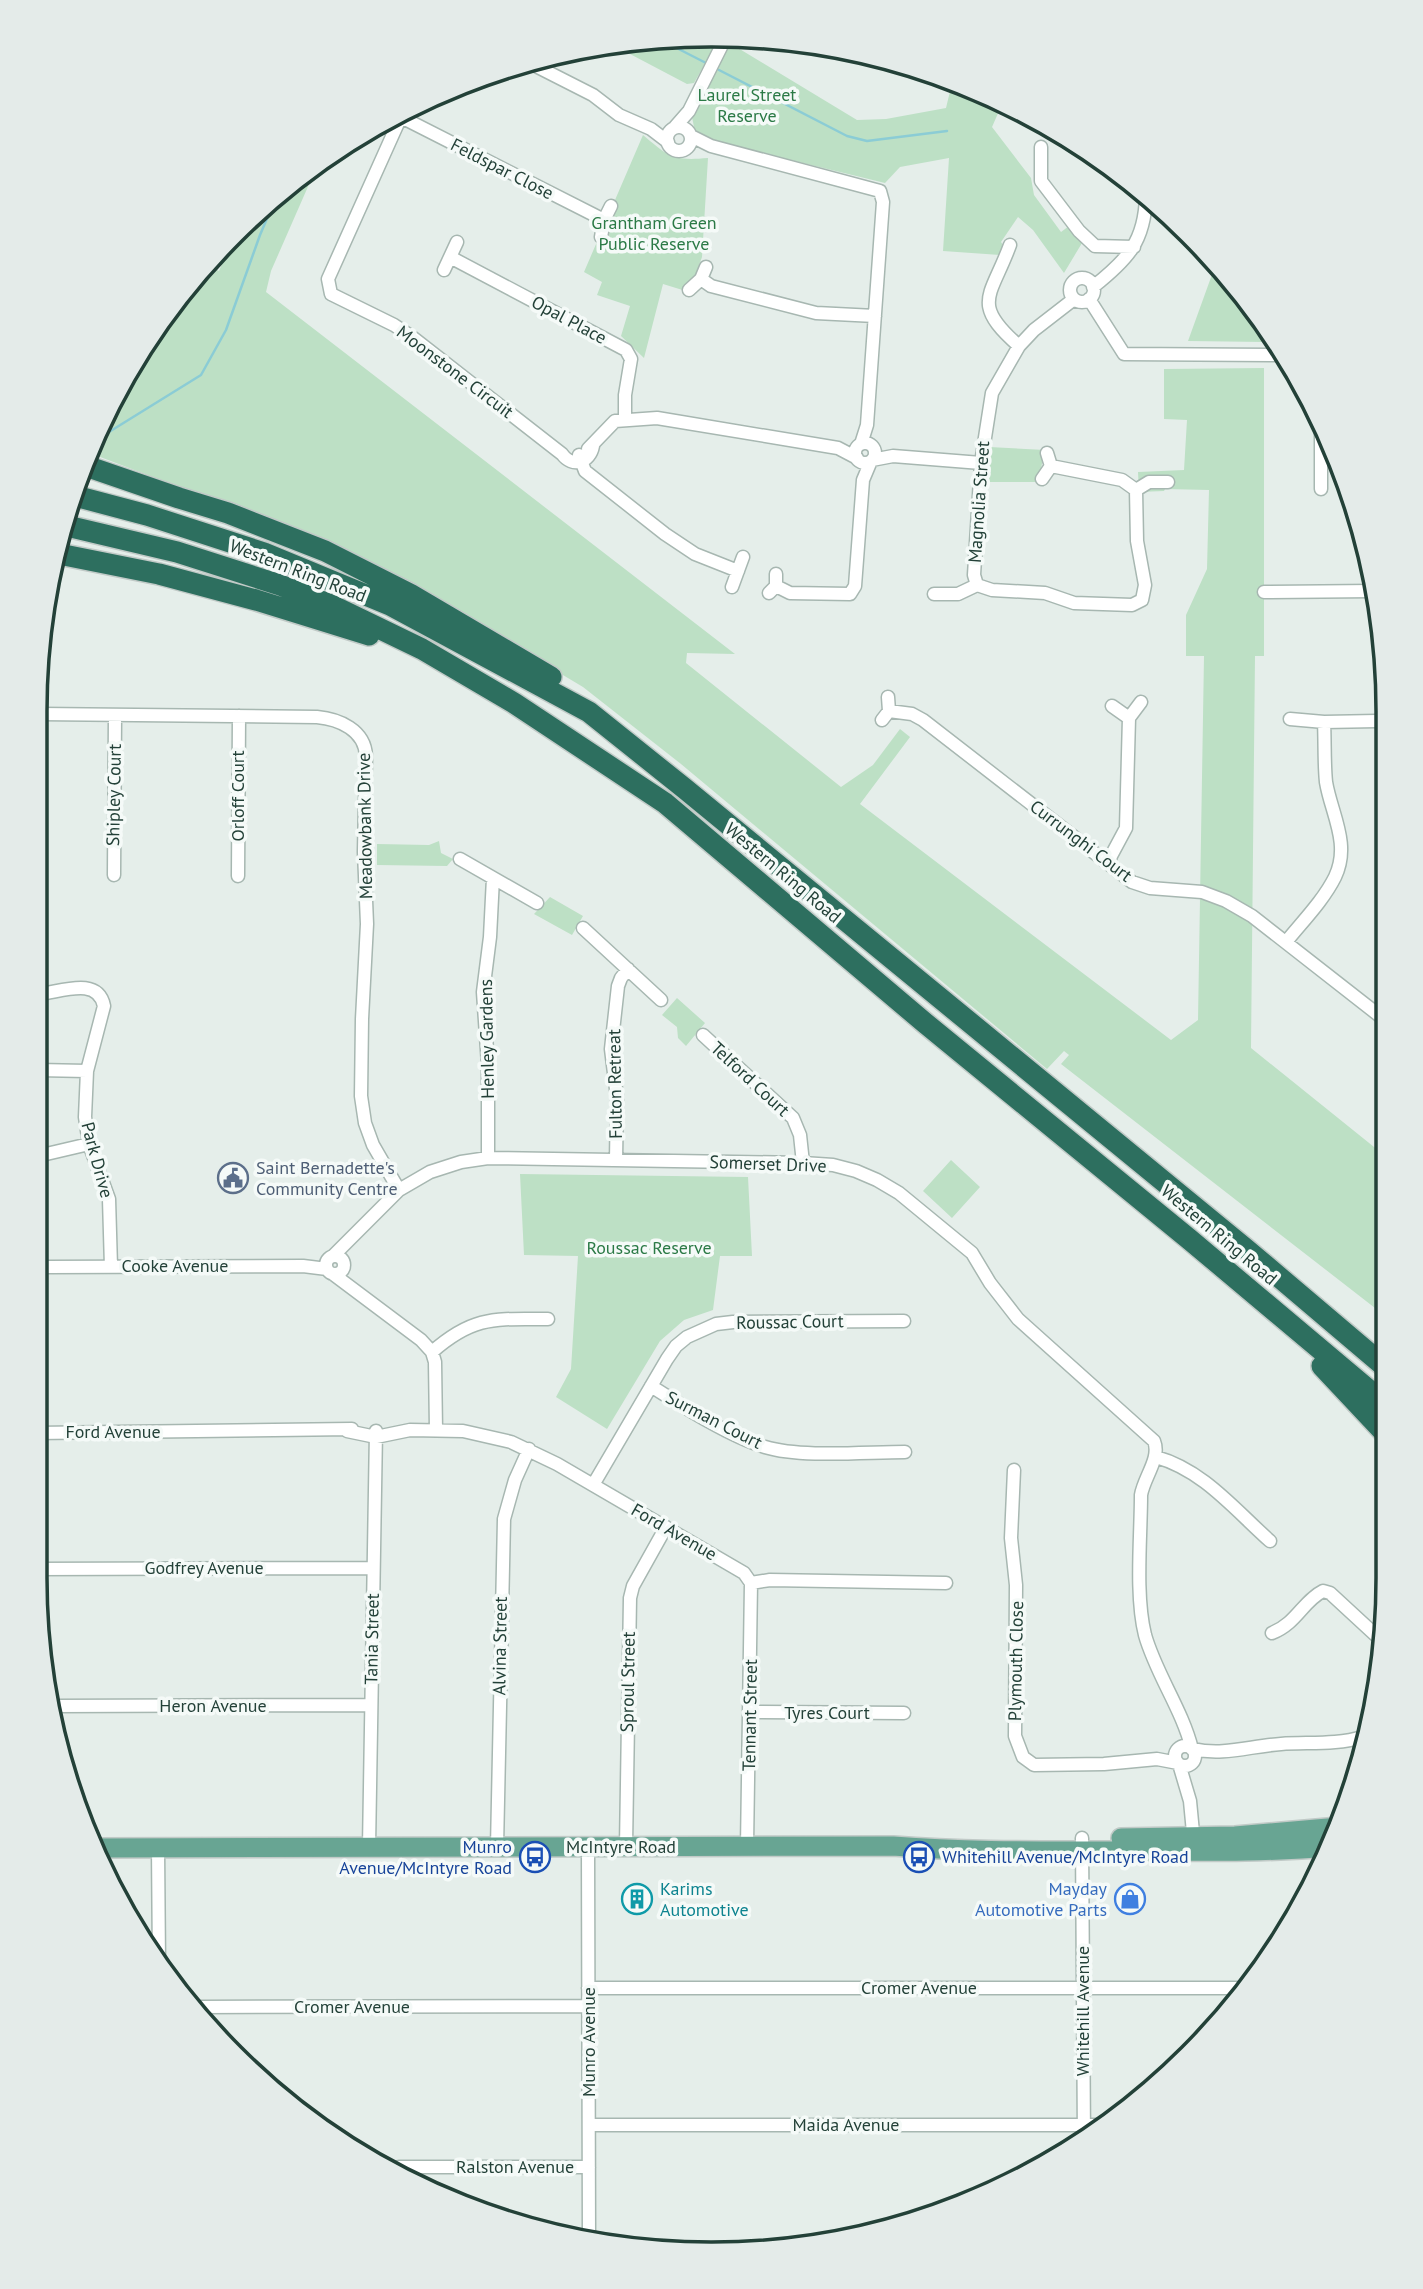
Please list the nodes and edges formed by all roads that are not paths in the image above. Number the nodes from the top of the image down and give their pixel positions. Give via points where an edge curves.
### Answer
1 (721, 47) edge
2 (544, 69) edge
3 (689, 111) junction
4 (411, 120) edge
5 (397, 127) edge
6 (674, 128) junction
7 (651, 129) junction
8 (690, 134) junction
9 (668, 142) junction
10 (711, 146) junction
11 (1041, 147) dead end
12 (685, 150) junction
13 (611, 206) dead end
14 (1146, 210) edge
15 (604, 220) junction
16 (601, 237) dead end
17 (457, 242) dead end
18 (1010, 245) dead end
19 (1134, 247) junction
20 (450, 257) junction
21 (444, 270) dead end
22 (689, 290) dead end
23 (1091, 293) junction
24 (1074, 299) junction
25 (875, 316) junction
26 (1019, 346) junction
27 (1272, 355) edge
28 (625, 419) junction
29 (1321, 448) edge
30 (866, 453) junction
31 (1047, 453) dead end
32 (580, 458) junction
33 (981, 463) junction
34 (1051, 466) junction
35 (94, 469) edge
36 (1042, 480) dead end
37 (1168, 482) dead end
38 (1321, 489) dead end
39 (1136, 490) junction
40 (83, 498) edge
41 (74, 528) edge
42 (66, 555) edge
43 (743, 557) dead end
44 (738, 571) junction
45 (774, 585) dead end
46 (977, 585) junction
47 (732, 587) dead end
48 (1364, 591) edge
49 (1264, 592) dead end
50 (934, 594) dead end
51 (422, 649) junction
52 (888, 697) dead end
53 (1142, 702) dead end
54 (1112, 706) dead end
55 (589, 712) junction
56 (47, 714) edge
57 (115, 715) junction
58 (239, 716) junction
59 (1129, 718) junction
60 (1290, 719) dead end
61 (1376, 721) edge
62 (1324, 722) junction
63 (460, 859) dead end
64 (1109, 864) junction
65 (114, 875) dead end
66 (238, 877) dead end
67 (493, 878) junction
68 (537, 903) dead end
69 (583, 929) dead end
70 (1286, 943) junction
71 (628, 969) junction
72 (47, 992) edge
73 (661, 1000) dead end
74 (1376, 1013) edge
75 (703, 1035) dead end
76 (47, 1070) edge
77 (87, 1071) junction
78 (89, 1144) junction
79 (47, 1154) edge
80 (488, 1158) junction
81 (616, 1160) junction
82 (803, 1163) junction
83 (399, 1190) junction
84 (1189, 1239) junction
85 (1246, 1249) junction
86 (335, 1265) junction
87 (47, 1267) edge
88 (110, 1267) junction
89 (548, 1320) dead end
90 (904, 1321) dead end
91 (1376, 1342) edge
92 (432, 1352) junction
93 (1376, 1359) edge
94 (651, 1387) junction
95 (1376, 1396) edge
96 (1376, 1424) edge
97 (436, 1430) junction
98 (47, 1431) edge
99 (376, 1434) junction
100 (529, 1449) junction
101 (905, 1452) dead end
102 (1156, 1457) junction
103 (1014, 1470) dead end
104 (593, 1485) junction
105 (666, 1527) junction
106 (1269, 1541) dead end
107 (373, 1568) junction
108 (47, 1569) edge
109 (751, 1583) junction
110 (946, 1583) dead end
111 (1272, 1633) dead end
112 (1373, 1633) edge
113 (370, 1705) junction
114 (60, 1706) edge
115 (750, 1712) junction
116 (904, 1713) dead end
117 (1356, 1738) edge
118 (1185, 1756) junction
119 (1326, 1828) edge
120 (1194, 1844) junction
121 (1082, 1845) junction
122 (626, 1846) junction
123 (747, 1846) junction
124 (158, 1847) junction
125 (369, 1847) junction
126 (497, 1847) junction
127 (588, 1847) junction
128 (105, 1848) edge
129 (1318, 1848) edge
130 (159, 1947) edge
131 (588, 1988) junction
132 (1083, 1988) junction
133 (1233, 1988) edge
134 (205, 2007) edge
135 (589, 2007) junction
136 (1084, 2125) junction
137 (1088, 2125) edge
138 (589, 2126) junction
139 (589, 2167) junction
140 (408, 2168) edge
141 (589, 2230) edge

1 - 3 street
2 - 7 street
3 - 6 street
3 - 8 street
4 - 15 street, Feldspar Close
5 - 32 street, Moonstone Circuit via 328,279 328,290 394,325 562,454
6 - 7 street
6 - 8 street via 685,128
6 - 9 street
7 - 9 street
8 - 10 street
8 - 12 street via 691,143
9 - 12 street via 675,150
10 - 12 street
10 - 25 street via 880,191
11 - 19 street via 1041,181 1079,231 1095,246
13 - 15 street
14 - 19 street
15 - 16 street
17 - 20 street
18 - 26 street via 992,284 989,313
19 - 23 street
20 - 21 street
20 - 28 street, Opal Place via 626,350 631,359
22 - 25 street via 704,273 711,286 816,313
23 - 24 street via 1081,302
23 - 24 street via 1087,280 1075,281 1070,292
23 - 27 street via 1124,354
24 - 26 street, Magnolia Street
25 - 30 street
26 - 33 street, Magnolia Street via 992,393
28 - 30 street via 667,419
28 - 32 street via 615,421
29 - 38 street
30 - 33 street
30 - 45 street via 855,586 850,594 790,593
31 - 34 street
32 - 44 street via 585,471 665,534 695,554
33 - 46 street, Magnolia Street
34 - 36 street
34 - 39 street via 1122,480
35 - 55 highway via 325,551 508,650 556,680
37 - 39 street via 1149,482
39 - 46 street, Magnolia Street via 1145,585 1142,600 1132,605 1074,603 1045,593
40 - 55 highway, Western Ring Road via 264,553 390,605
41 - 51 highway, Western Ring Road via 177,552 280,585
42 - 51 highway via 232,593
43 - 44 street
44 - 47 street
46 - 50 street via 962,594
48 - 49 street
51 - 84 highway, Western Ring Road via 514,703 665,803
52 - 64 street, Currunghi Court via 886,716 912,714 923,720
53 - 59 street
54 - 59 street
55 - 85 highway, Western Ring Road
56 - 57 street, Meadowbank Drive
57 - 58 street, Meadowbank Drive
57 - 65 street, Shipley Court
58 - 66 street, Orloff Court
58 - 83 street, Meadowbank Drive via 327,718 353,730 366,748 367,924 361,1096 373,1145
59 - 64 street via 1126,828
60 - 62 street
61 - 62 street
62 - 70 street via 1326,783 1341,845 1336,875
63 - 67 street
64 - 70 street, Currunghi Court via 1132,882 1150,888 1202,891 1226,901
67 - 68 street
67 - 80 street, Henley Gardens via 482,992
69 - 71 street
70 - 74 street, Currunghi Court
71 - 73 street
71 - 81 street, Fulton Retreat via 618,986 611,1049 617,1097
72 - 77 street, Park Drive via 77,987 100,995 104,1006
75 - 82 street, Telford Court via 793,1118
76 - 77 street
77 - 78 street, Park Drive
78 - 79 street
78 - 88 street, Park Drive via 108,1199
80 - 81 street, Somerset Drive
80 - 83 street, Somerset Drive via 444,1167
81 - 82 street, Somerset Drive
82 - 102 street, Somerset Drive via 833,1166 899,1192 972,1253 1018,1319 1154,1441
83 - 86 street, Somerset Drive via 353,1237
84 - 95 highway, Western Ring Road
84 - 96 highway via 1291,1333
85 - 91 highway
85 - 93 highway, Western Ring Road
86 - 88 street, Cooke Avenue
86 - 92 street via 354,1288
87 - 88 street, Cooke Avenue
89 - 92 street via 477,1323
90 - 94 street, Roussac Court via 716,1324 676,1346
92 - 97 street
94 - 101 street, Surman Court via 767,1448
94 - 104 street, Roussac Court
97 - 99 street, Ford Avenue via 390,1427
97 - 100 street, Ford Avenue via 479,1433
98 - 99 street, Ford Avenue via 358,1428
99 - 107 street, Tania Street
100 - 104 street, Ford Avenue
100 - 126 street, Alvina Street via 503,1519
102 - 106 street via 1198,1476
102 - 118 street via 1141,1495 1141,1607 1149,1645 1178,1712
103 - 118 street, Plymouth Close via 1015,1735 1023,1757 1034,1765
104 - 105 street, Ford Avenue
105 - 109 street, Ford Avenue via 744,1573
105 - 122 street, Sproul Street via 630,1598
107 - 108 street, Godfrey Avenue
107 - 113 street, Tania Street
109 - 110 street
109 - 115 street, Tennant Street
111 - 112 street via 1289,1625 1323,1591
113 - 114 street, Heron Avenue
113 - 125 street, Tania Street
115 - 116 street, Tyres Court
115 - 123 street, Tennant Street
117 - 118 street
118 - 120 street
119 - 120 main road, McIntyre Road
120 - 121 main road, McIntyre Road
120 - 129 main road, McIntyre Road
121 - 123 main road, McIntyre Road via 943,1840 893,1846
121 - 132 street, Whitehill Avenue
122 - 123 main road, McIntyre Road
122 - 127 main road, McIntyre Road
124 - 125 main road, McIntyre Road
124 - 128 main road, McIntyre Road
124 - 130 street
125 - 126 main road, McIntyre Road
126 - 127 main road, McIntyre Road
127 - 131 street, Munro Avenue
131 - 132 street, Cromer Avenue
131 - 135 street, Munro Avenue
132 - 133 street, Cromer Avenue
132 - 136 street, Whitehill Avenue
134 - 135 street, Cromer Avenue
135 - 138 street, Munro Avenue
136 - 137 street, Maida Avenue
136 - 138 street, Maida Avenue
138 - 139 street, Munro Avenue
139 - 140 street, Ralston Avenue
139 - 141 street, Munro Avenue

